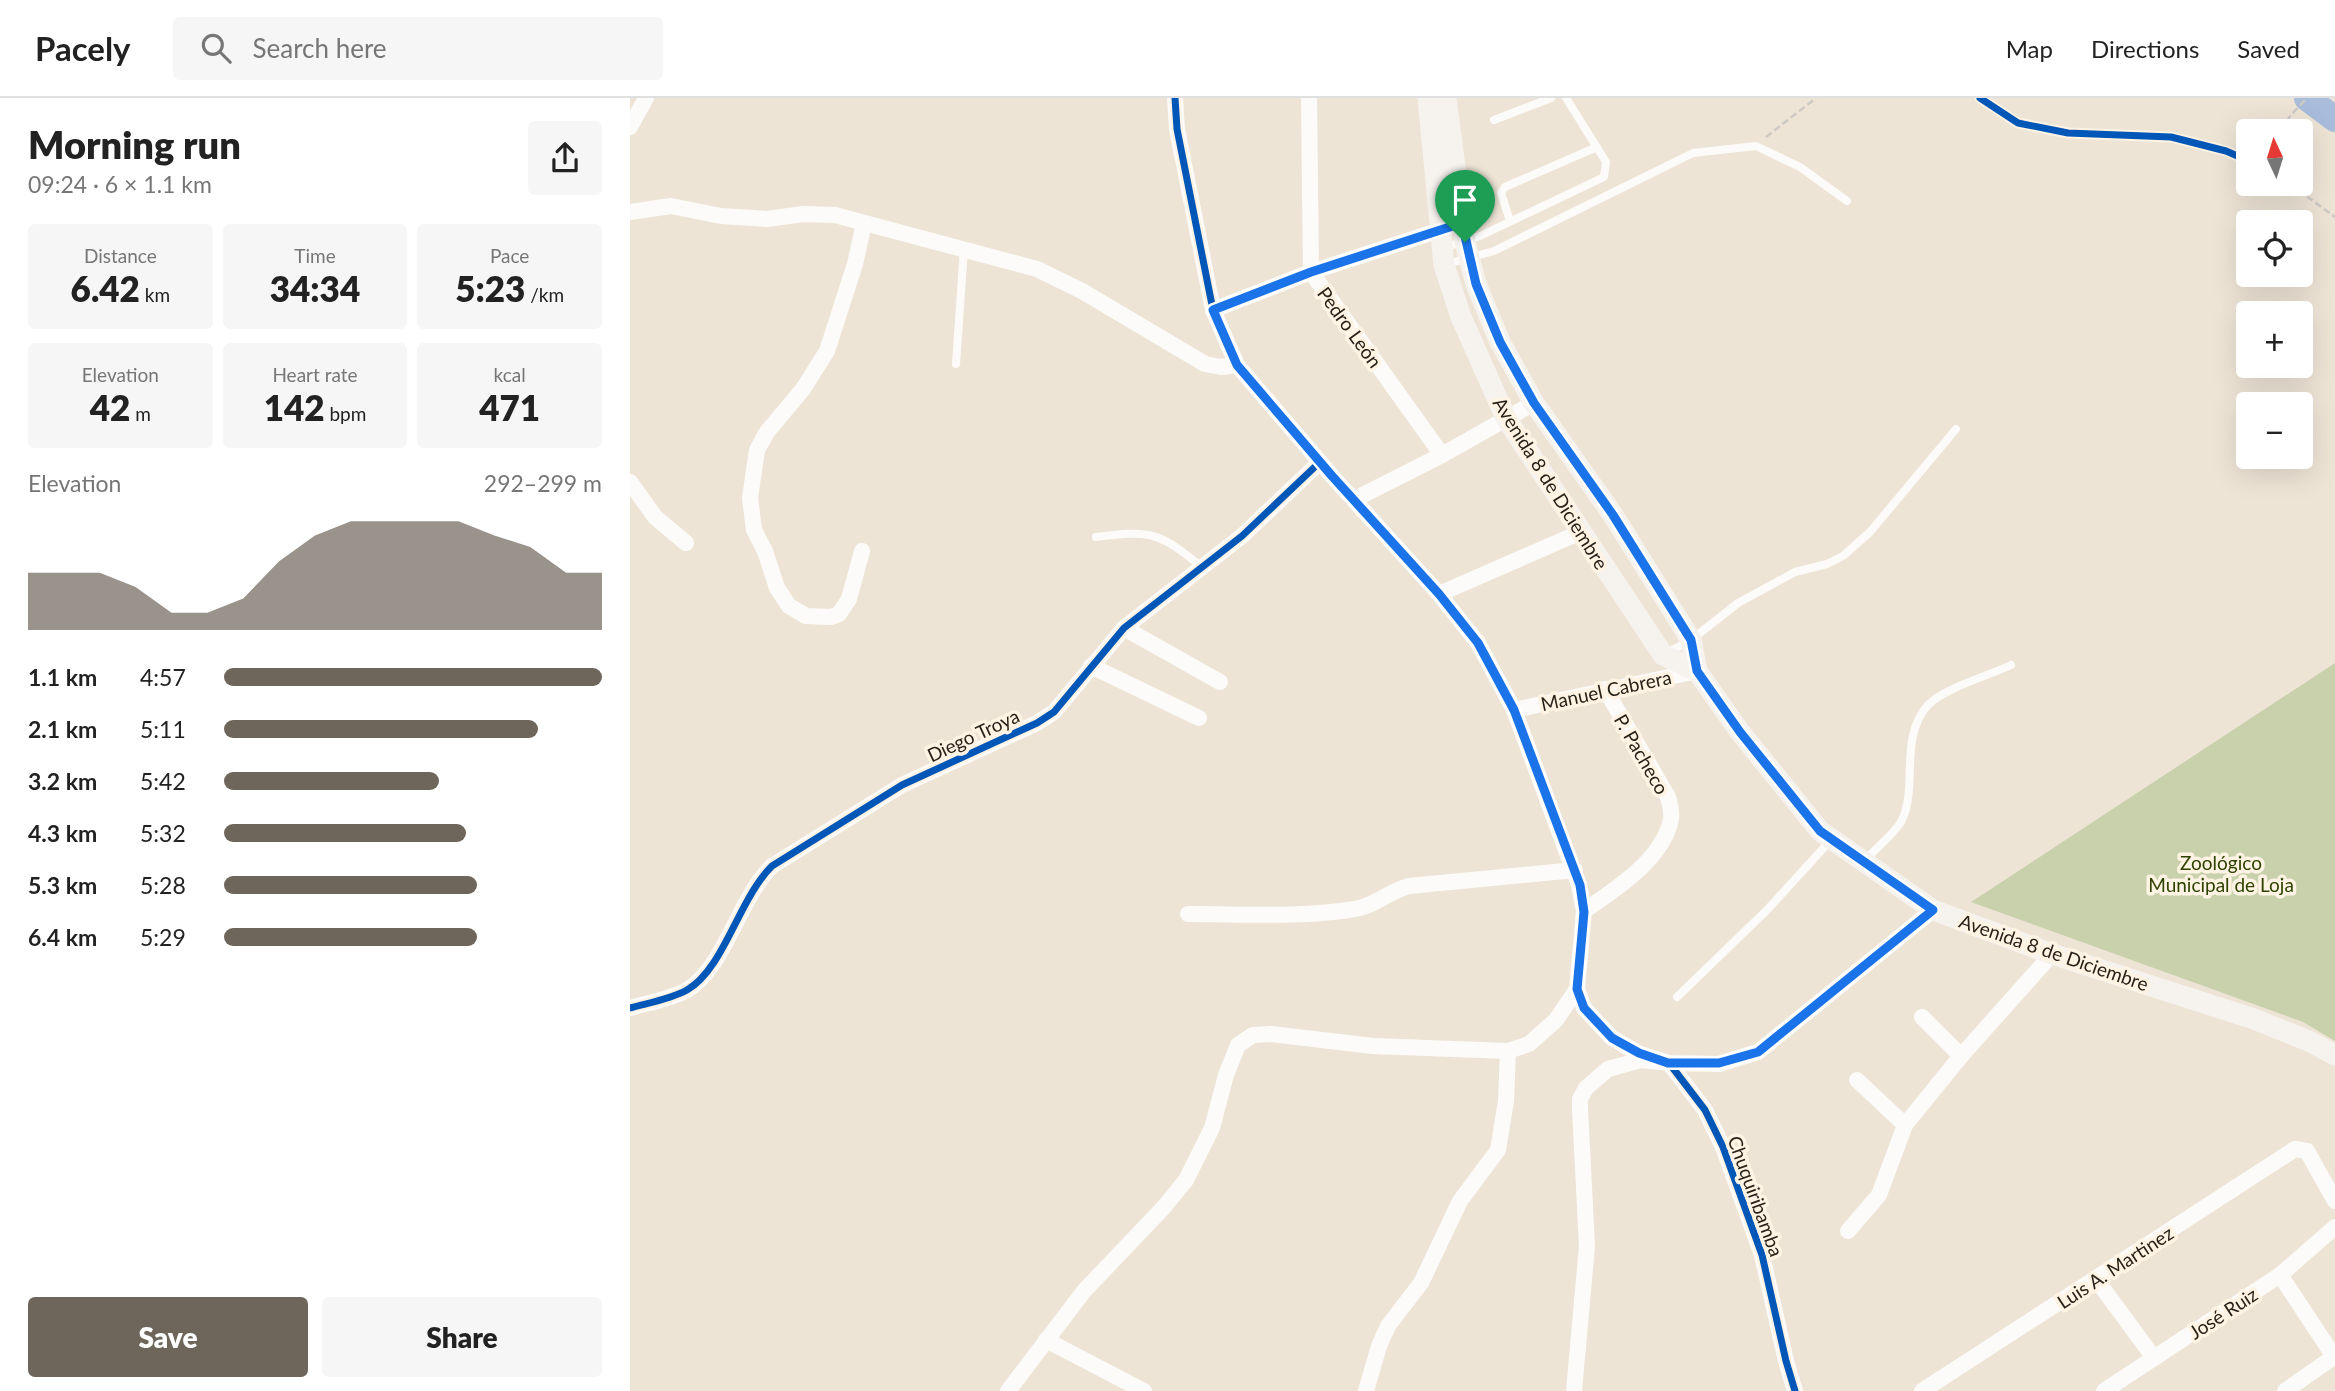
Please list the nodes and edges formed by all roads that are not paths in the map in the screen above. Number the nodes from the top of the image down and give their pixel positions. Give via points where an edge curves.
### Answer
1 (646, 98) edge
2 (1175, 98) edge
3 (1308, 98) edge
4 (1428, 98) edge
5 (1446, 98) edge
6 (1551, 98) edge
7 (1566, 98) edge
8 (1494, 120) dead end
9 (630, 127) edge
10 (1597, 147) junction
11 (1847, 201) dead end
12 (630, 212) edge
13 (1510, 221) junction
14 (864, 223) junction
15 (1465, 241) junction
16 (1442, 247) junction
17 (964, 250) junction
18 (1311, 272) junction
19 (1213, 310) junction
20 (956, 364) dead end
21 (1237, 365) junction
22 (1534, 403) junction
23 (1506, 418) junction
24 (1956, 429) dead end
25 (1442, 455) junction
26 (1320, 462) junction
27 (630, 482) edge
28 (1355, 499) junction
29 (1581, 532) junction
30 (1096, 537) dead end
31 (686, 543) dead end
32 (862, 551) dead end
33 (1203, 568) junction
34 (1439, 594) junction
35 (1124, 628) junction
36 (1691, 640) junction
37 (1663, 655) junction
38 (2011, 665) dead end
39 (1091, 666) junction
40 (1697, 671) junction
41 (1220, 682) dead end
42 (1605, 689) junction
43 (1514, 710) junction
44 (1199, 718) dead end
45 (1831, 839) junction
46 (1864, 862) junction
47 (1574, 870) junction
48 (1933, 910) junction
49 (1584, 912) junction
50 (1188, 914) dead end
51 (2052, 954) junction
52 (1577, 989) junction
53 (1677, 997) dead end
54 (630, 1008) edge
55 (1922, 1017) dead end
56 (1508, 1051) junction
57 (2335, 1055) edge
58 (1961, 1056) junction
59 (1668, 1063) junction
60 (1857, 1080) dead end
61 (1905, 1125) junction
62 (2335, 1201) edge
63 (2335, 1227) edge
64 (1848, 1231) dead end
65 (2280, 1275) junction
66 (2096, 1279) junction
67 (1046, 1340) junction
68 (2335, 1357) edge
69 (2154, 1358) junction
70 (1926, 1390) edge
71 (1008, 1391) edge
72 (1144, 1391) edge
73 (1366, 1391) edge
74 (1574, 1391) edge
75 (1795, 1391) edge
76 (2104, 1391) edge
77 (2285, 1391) edge

1 - 9 street
2 - 19 street via 1177,129
3 - 18 street, Pedro León
4 - 16 main road, Avenida 8 de Diciembre
5 - 15 main road, Avenida 8 de Diciembre
6 - 8 lane
7 - 10 lane
10 - 13 lane via 1606,162 1604,177
10 - 13 lane via 1506,187 1501,194
11 - 15 lane via 1800,167 1756,146 1693,153 1494,251
12 - 14 street via 671,206 721,216 835,215
13 - 15 lane
14 - 17 street
14 - 32 street via 827,351 757,450 750,498 754,530 776,588 789,606 806,616 839,614 849,600
15 - 16 street
15 - 16 lane
15 - 22 main road, Avenida 8 de Diciembre via 1476,284 1500,342
16 - 18 street
16 - 23 main road, Avenida 8 de Diciembre via 1461,317
17 - 20 lane
17 - 21 street via 1060,280 1205,365
18 - 19 street
18 - 25 street, Pedro León
19 - 21 street
21 - 26 street
22 - 23 street
22 - 36 main road, Avenida 8 de Diciembre via 1613,515
23 - 25 street
23 - 29 main road, Avenida 8 de Diciembre
24 - 36 lane via 1870,531 1843,556 1795,572 1738,603
25 - 28 street
26 - 28 street
26 - 33 street, Diego Troya
27 - 31 street via 655,517
28 - 34 street
29 - 34 street
29 - 37 main road, Avenida 8 de Diciembre
30 - 33 lane via 1133,532 1153,535 1172,542
33 - 35 street, Diego Troya
34 - 43 street via 1478,643
35 - 39 street, Diego Troya
35 - 41 street
36 - 37 lane
36 - 40 main road, Avenida 8 de Diciembre
37 - 40 main road, Avenida 8 de Diciembre
38 - 46 lane via 1930,703 1915,730 1901,822
39 - 44 street
39 - 54 street, Diego Troya via 1054,712 1037,723 902,785 772,866 754,885 711,965 687,990
40 - 42 street, Manuel Cabrera
40 - 45 main road, Avenida 8 de Diciembre via 1740,732
42 - 43 street, Manuel Cabrera
42 - 49 street, P. Pacheco via 1668,797 1672,817 1658,848
43 - 47 street
45 - 46 main road, Avenida 8 de Diciembre
45 - 53 lane via 1767,910
46 - 48 main road, Avenida 8 de Diciembre
47 - 49 street
47 - 50 street via 1409,887 1357,909
48 - 51 main road, Avenida 8 de Diciembre
48 - 59 street via 1758,1052 1719,1063
49 - 52 street
51 - 57 main road, Avenida 8 de Diciembre via 2254,1019
51 - 58 street
52 - 56 street via 1556,1020 1530,1044
52 - 59 street via 1584,1008 1612,1038
55 - 58 street
56 - 67 street via 1253,1035 1238,1045 1212,1128 1186,1180 1084,1291
56 - 73 street via 1499,1150 1460,1201 1421,1283 1388,1326
58 - 61 street
59 - 74 street via 1641,1060 1608,1069 1580,1099 1587,1246
59 - 75 street, Chuquiribamba via 1706,1110 1723,1147 1762,1255
60 - 61 street
61 - 64 street via 1879,1195
62 - 66 street, Luis A. Martinez via 2307,1150 2295,1149
63 - 65 street, José Ruiz
65 - 68 street
65 - 69 street, José Ruiz
66 - 69 street
66 - 70 street, Luis A. Martinez
67 - 71 street
67 - 72 street
68 - 77 street
69 - 76 street, José Ruiz

